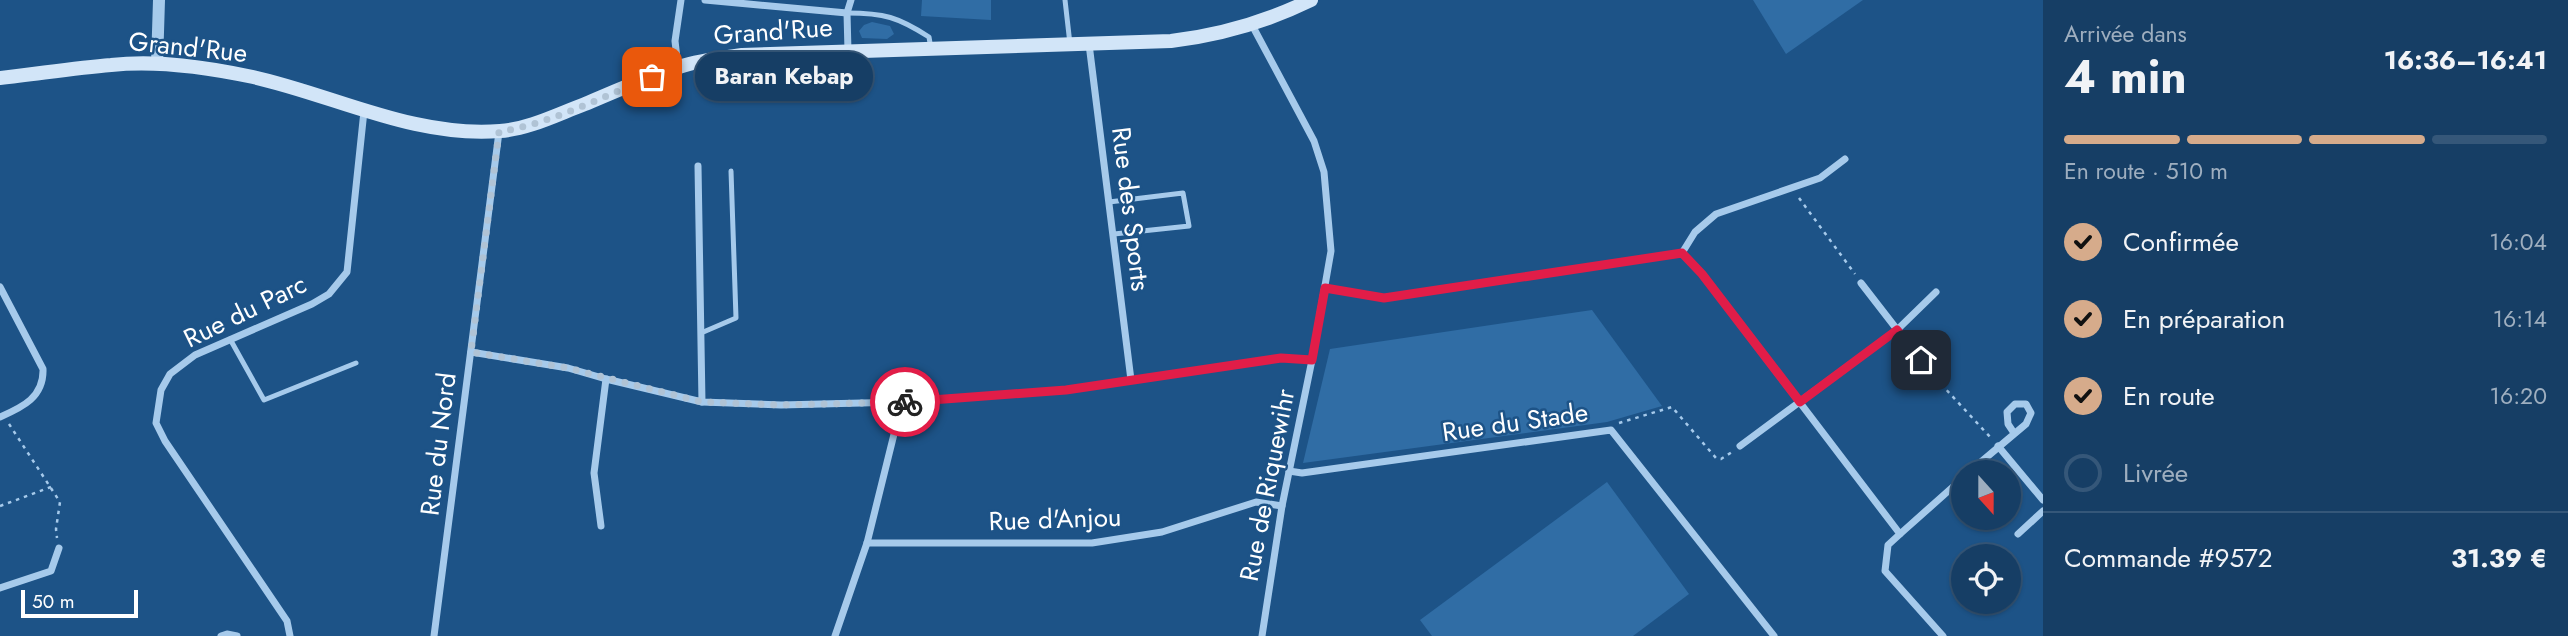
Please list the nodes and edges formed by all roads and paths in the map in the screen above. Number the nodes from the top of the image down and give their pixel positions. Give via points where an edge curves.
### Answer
1 (159, 0) edge
2 (681, 0) edge
3 (705, 0) edge
4 (851, 0) edge
5 (1065, 0) edge
6 (1311, 0) edge
7 (847, 13) junction
8 (1252, 25) junction
9 (1070, 44) junction
10 (1089, 44) junction
11 (931, 49) junction
12 (848, 51) junction
13 (157, 64) junction
14 (678, 67) junction
15 (0, 78) edge
16 (365, 111) junction
17 (499, 132) junction
18 (1845, 159) dead end
19 (698, 166) dead end
20 (731, 171) dead end
21 (1791, 188) junction
22 (1109, 202) junction
23 (1114, 234) junction
24 (1682, 253) junction
25 (1861, 283) joint
26 (0, 287) edge
27 (1325, 288) junction
28 (1936, 292) dead end
29 (1897, 330) junction
30 (701, 333) junction
31 (229, 339) junction
32 (471, 352) junction
33 (1312, 360) junction
34 (356, 363) dead end
35 (1933, 376) joint
36 (606, 379) junction
37 (1130, 380) junction
38 (702, 402) junction
39 (902, 402) junction
40 (1800, 402) junction
41 (2, 416) edge
42 (1611, 430) junction
43 (2014, 433) dead end
44 (1740, 446) joint
45 (1998, 446) junction
46 (1982, 460) edge
47 (1289, 471) junction
48 (51, 487) junction
49 (1951, 489) edge
50 (2043, 500) edge
51 (0, 506) edge
52 (1282, 506) junction
53 (2043, 511) edge
54 (601, 526) dead end
55 (1900, 534) junction
56 (2018, 534) dead end
57 (867, 542) junction
58 (59, 548) joint
59 (0, 588) edge
60 (224, 635) edge
61 (237, 636) edge
62 (290, 636) edge
63 (434, 636) edge
64 (835, 636) edge
65 (1262, 636) edge
66 (1774, 636) edge
67 (1943, 636) edge

1 - 13 street
2 - 14 street via 674,41
3 - 7 street
4 - 7 street
5 - 9 lane
6 - 8 main road, Grand'Rue
7 - 11 lane via 903,20 929,37
7 - 12 street
8 - 10 main road, Grand'Rue via 1208,37
8 - 27 street, Rue de Riquewihr via 1314,141 1324,172 1331,251
9 - 10 main road, Grand'Rue
9 - 11 main road, Grand'Rue
10 - 22 street, Rue des Sports
11 - 12 main road, Grand'Rue
12 - 14 main road, Grand'Rue via 742,55
13 - 15 main road, Grand'Rue
13 - 16 main road, Grand'Rue via 256,78
14 - 17 main road, Grand'Rue via 549,118
16 - 17 main road, Grand'Rue via 441,129
16 - 31 street, Rue du Parc via 347,272 312,304
17 - 32 street, Rue du Nord
18 - 21 street via 1820,178
19 - 30 street
20 - 30 lane via 736,318
21 - 24 street via 1716,214 1695,232
21 - 25 path
22 - 23 street, Rue des Sports
22 - 23 lane via 1183,193 1189,226
23 - 37 street, Rue des Sports
24 - 27 street via 1384,298
24 - 40 street
25 - 29 street
26 - 41 street via 43,369 43,381 32,400
27 - 33 street, Rue de Riquewihr
28 - 29 street
29 - 35 street
29 - 40 street
30 - 38 street
31 - 34 lane via 264,400
31 - 62 street, Rue du Parc via 195,355 170,374 161,390 156,423 287,621
32 - 36 street
32 - 63 street, Rue du Nord
33 - 37 street via 1281,358
33 - 47 street, Rue de Riquewihr
35 - 45 path
36 - 38 street
36 - 54 street via 594,473
37 - 39 street via 1066,390
38 - 39 street
39 - 57 street
40 - 44 street
40 - 55 street
41 - 48 path
42 - 44 path via 1622,421 1672,407 1716,458
42 - 47 street, Rue du Stade via 1302,473
42 - 66 street, Rue du Stade
43 - 45 street
45 - 46 street
45 - 50 street
47 - 52 street, Rue de Riquewihr
48 - 51 path
48 - 58 path via 60,502
49 - 55 street
52 - 57 street, Rue d'Anjou via 1256,502 1162,532 1092,543
52 - 65 street, Rue de Riquewihr
53 - 56 street
55 - 67 street via 1888,545 1885,570
57 - 64 street
58 - 59 street via 51,571
60 - 61 street

